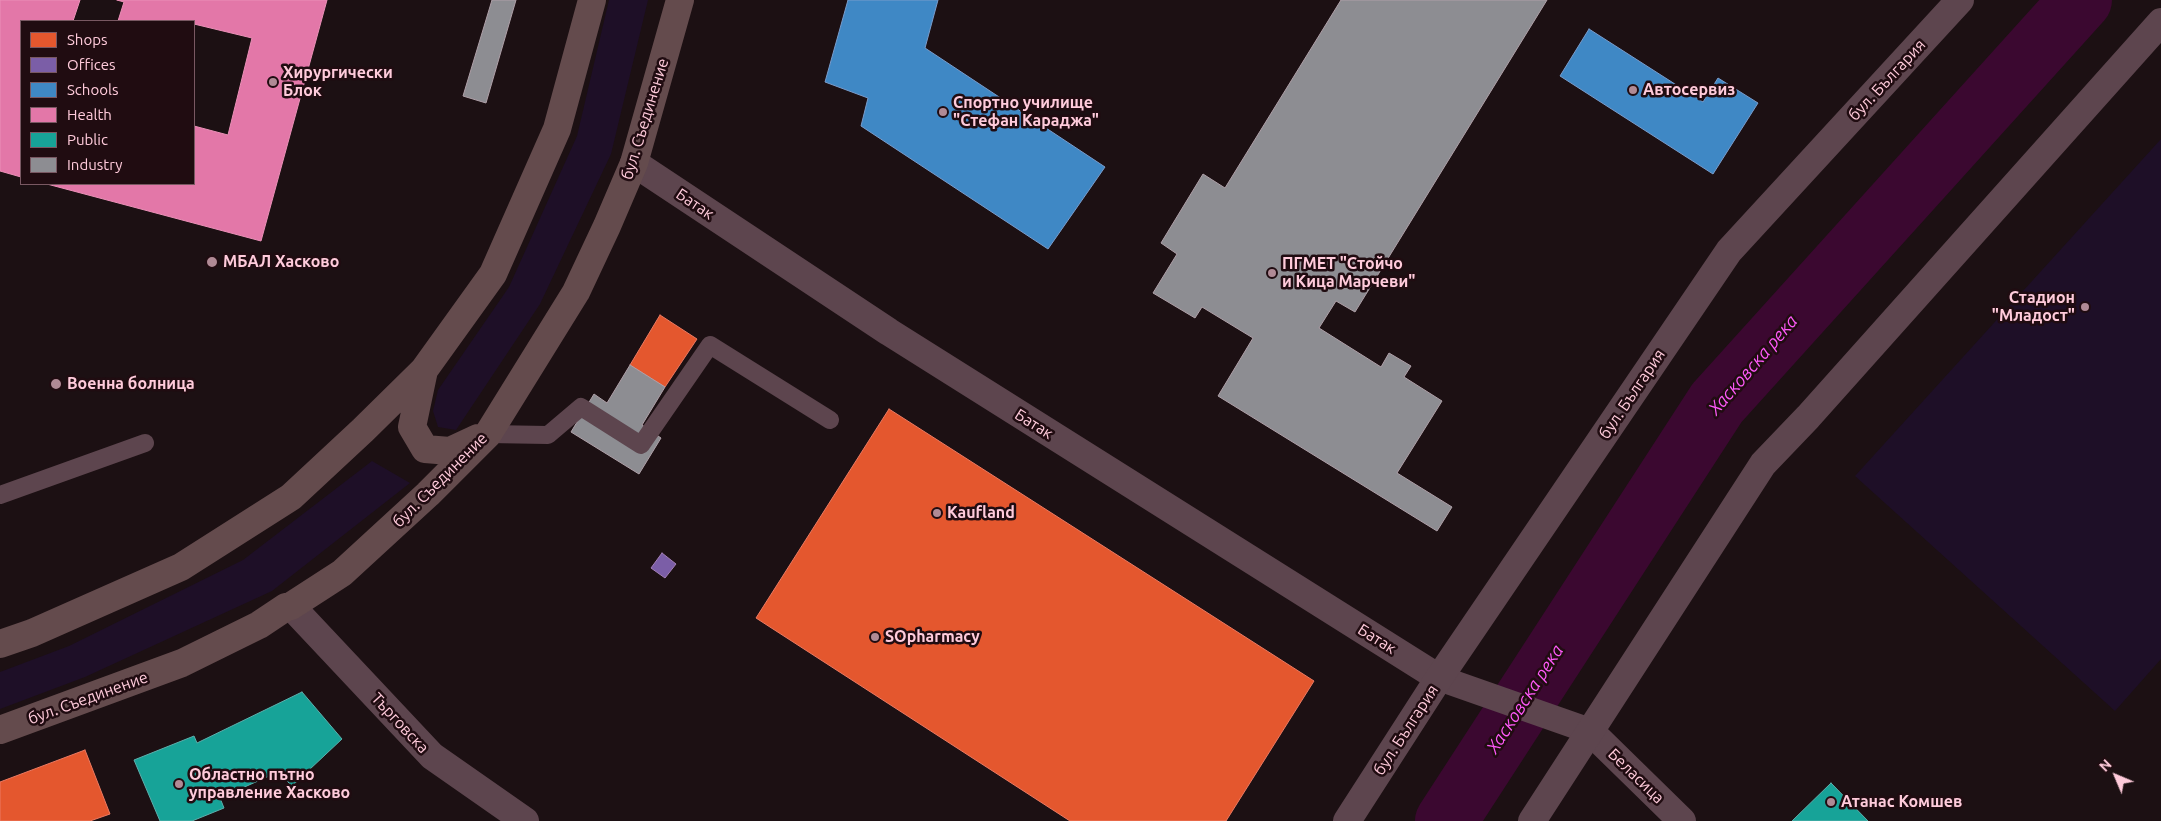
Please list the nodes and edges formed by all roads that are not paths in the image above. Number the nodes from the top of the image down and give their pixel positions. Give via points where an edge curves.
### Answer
1 (592, 0) edge
2 (680, 0) edge
3 (1960, 0) edge
4 (2161, 22) edge
5 (634, 163) junction
6 (424, 370) junction
7 (830, 420) dead end
8 (488, 434) junction
9 (145, 442) dead end
10 (0, 495) edge
11 (291, 606) junction
12 (0, 644) edge
13 (1440, 678) junction
14 (0, 730) edge
15 (1590, 731) junction
16 (525, 821) edge
17 (1346, 821) edge
18 (1532, 821) edge
19 (1682, 821) edge

1 - 6 main road via 557,129 508,240 492,274
2 - 5 main road, бул. Съединение
3 - 13 street, бул. България via 1729,251
4 - 15 street via 1763,464
5 - 8 main road, бул. Съединение via 576,292
5 - 13 street, Батак via 889,332
6 - 8 main road via 412,427 424,449 450,452
6 - 12 main road via 291,496 181,567
7 - 8 lane via 710,345 642,445 581,408 548,435
8 - 11 main road, бул. Съединение via 342,573
9 - 10 lane
11 - 14 main road, бул. Съединение via 182,663
11 - 16 street, Търговска via 432,756
13 - 15 street
13 - 17 street, бул. България
15 - 18 street
15 - 19 street, Беласица

